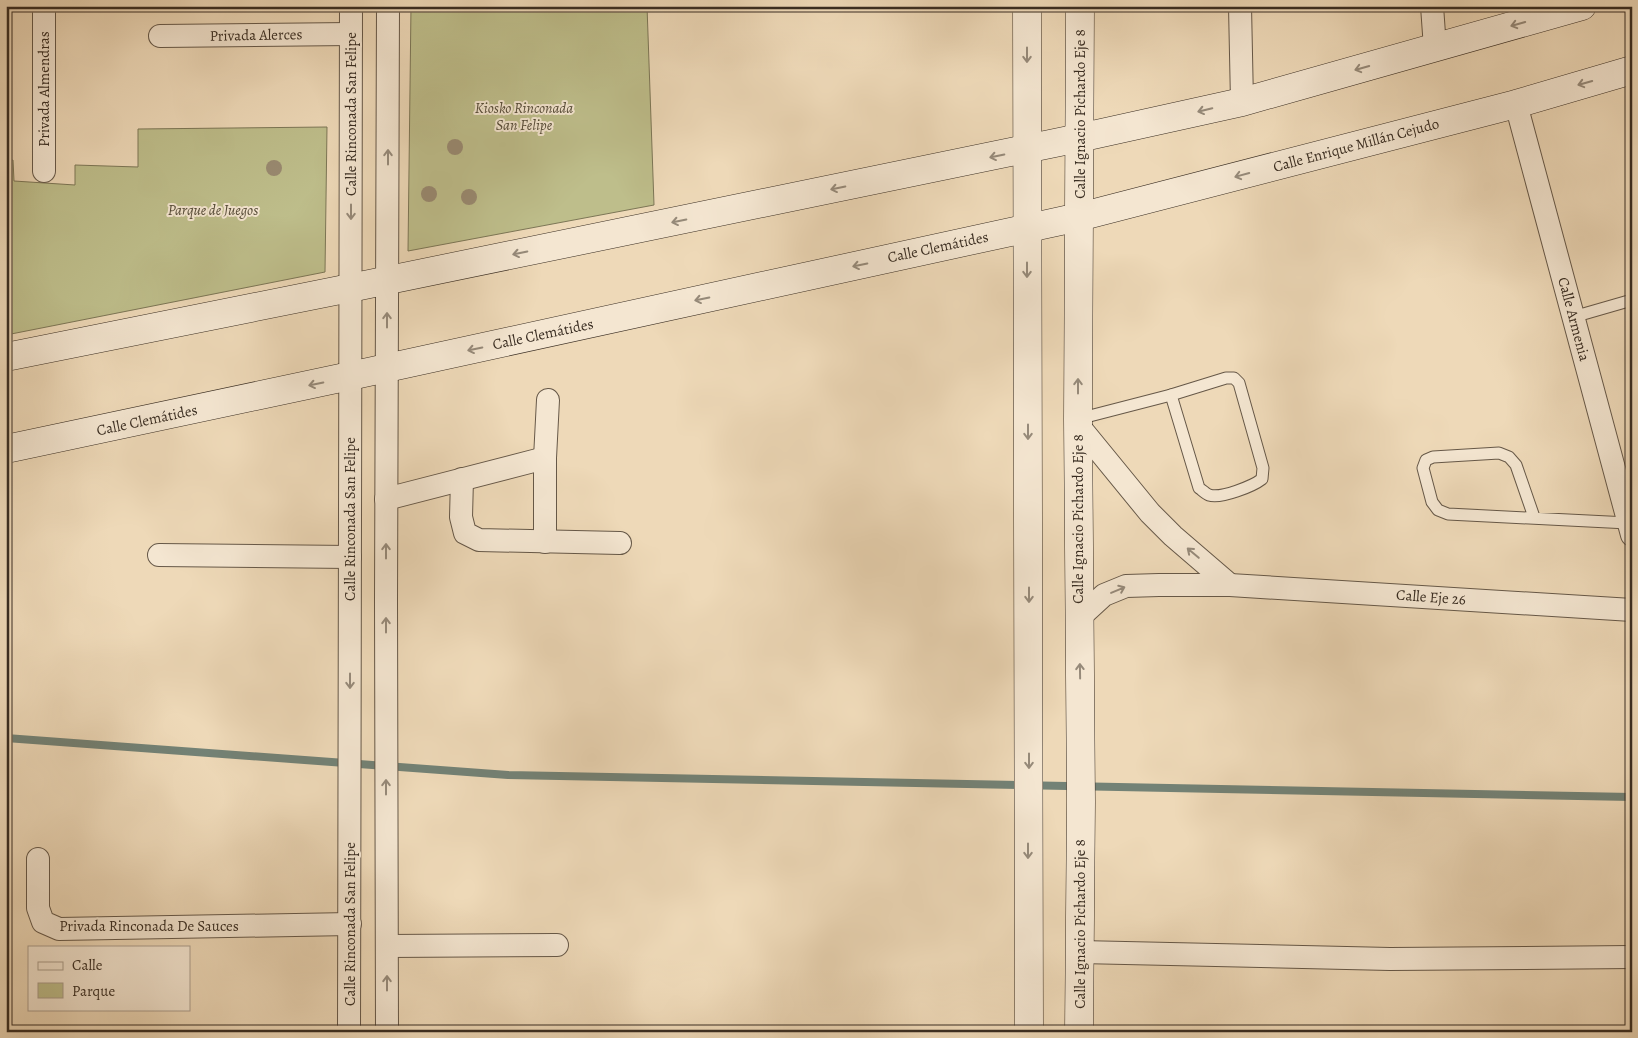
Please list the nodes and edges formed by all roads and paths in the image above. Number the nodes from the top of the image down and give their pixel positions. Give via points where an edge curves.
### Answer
1 (44, 6) edge
2 (351, 6) edge
3 (388, 6) edge
4 (1027, 6) edge
5 (1080, 6) edge
6 (1240, 6) edge
7 (1432, 6) edge
8 (1582, 6) edge
9 (351, 34) junction
10 (160, 36) dead end
11 (1435, 48) junction
12 (1632, 70) edge
13 (1242, 102) junction
14 (1516, 104) junction
15 (1079, 138) junction
16 (1028, 150) junction
17 (44, 171) dead end
18 (1079, 217) junction
19 (1027, 228) junction
20 (387, 280) junction
21 (350, 288) junction
22 (1632, 300) edge
23 (1573, 317) junction
24 (6, 357) edge
25 (387, 368) junction
26 (350, 376) junction
27 (1171, 395) junction
28 (548, 400) dead end
29 (1078, 422) junction
30 (6, 449) edge
31 (545, 458) junction
32 (462, 479) junction
33 (386, 499) junction
34 (1534, 517) junction
35 (1630, 529) edge
36 (545, 542) junction
37 (620, 543) dead end
38 (159, 555) dead end
39 (350, 557) junction
40 (1230, 584) junction
41 (1632, 610) edge
42 (1079, 618) junction
43 (38, 859) dead end
44 (350, 924) junction
45 (557, 944) dead end
46 (387, 946) junction
47 (1080, 952) junction
48 (1632, 957) edge
49 (349, 1032) edge
50 (387, 1032) edge
51 (1030, 1032) edge
52 (1079, 1032) edge

1 - 17 street, Privada Almendras
2 - 9 street, Calle Rinconada San Felipe
20 -> 3 street
4 -> 16 main road
5 - 15 main road, Calle Ignacio Pichardo Eje 8
6 - 13 street
7 - 11 street
8 -> 11 main road
9 - 10 street, Privada Alerces
9 -> 21 street, Calle Rinconada San Felipe
11 -> 13 main road
12 -> 14 main road, Calle Enrique Millán Cejudo
13 -> 15 main road
14 -> 18 main road, Calle Enrique Millán Cejudo
14 - 23 street, Calle Armenia
15 - 16 main road
15 - 18 main road, Calle Ignacio Pichardo Eje 8
16 - 19 main road
16 -> 20 main road
18 - 19 main road, Calle Clemátides
29 -> 18 main road, Calle Ignacio Pichardo Eje 8
19 -> 25 main road, Calle Clemátides
19 -> 51 main road
20 - 21 main road
25 -> 20 street
21 - 24 main road
21 - 26 street, Calle Rinconada San Felipe
22 - 23 lane
23 - 35 street, Calle Armenia
25 - 26 main road, Calle Clemátides
25 - 33 street
26 -> 30 main road, Calle Clemátides
26 - 39 street, Calle Rinconada San Felipe
27 - 27 lane via 1199,488 1209,495 1220,495 1253,485 1262,478 1263,468 1239,383 1234,378
27 - 29 lane
28 - 31 street
40 -> 29 street via 1150,513
29 - 42 main road, Calle Ignacio Pichardo Eje 8
31 - 32 street
31 - 36 street
32 - 33 street
32 - 36 street via 461,517 465,532 479,540
46 -> 33 street
34 - 34 lane via 1448,514 1438,510 1432,502 1423,468 1426,460 1499,453 1510,457 1516,465
34 - 35 lane
36 - 37 street
38 - 39 street
39 -> 44 street, Calle Rinconada San Felipe
40 - 41 street, Calle Eje 26
42 -> 40 street, Calle Eje 26 via 1104,595 1126,586
47 -> 42 main road, Calle Ignacio Pichardo Eje 8
43 - 44 street, Privada Rinconada De Sauces via 38,908 43,922 59,929
44 - 49 street, Calle Rinconada San Felipe
45 - 46 street
50 -> 46 street
47 - 48 street via 1390,959
47 - 52 main road, Calle Ignacio Pichardo Eje 8

